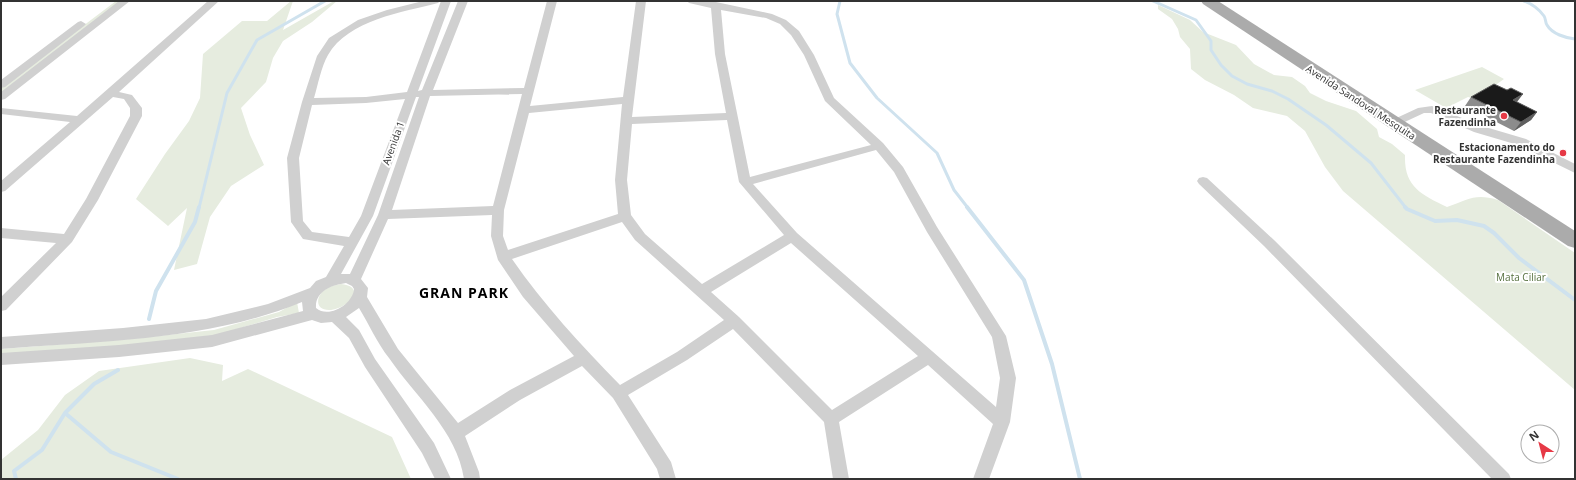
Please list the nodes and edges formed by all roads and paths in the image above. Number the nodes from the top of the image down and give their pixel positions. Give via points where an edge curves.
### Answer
1 (111, 1) edge
2 (125, 1) edge
3 (214, 1) edge
4 (435, 1) edge
5 (446, 1) edge
6 (463, 1) edge
7 (552, 1) edge
8 (641, 1) edge
9 (692, 1) edge
10 (1208, 1) edge
11 (716, 6) junction
12 (1, 85) edge
13 (530, 91) junction
14 (111, 93) junction
15 (426, 93) junction
16 (410, 96) junction
17 (1, 97) edge
18 (628, 100) junction
19 (307, 102) junction
20 (525, 110) junction
21 (1, 111) edge
22 (733, 116) junction
23 (79, 120) junction
24 (626, 121) junction
25 (1394, 123) junction
26 (879, 146) junction
27 (1575, 169) edge
28 (745, 182) junction
29 (1203, 182) dead end
30 (1, 188) edge
31 (498, 210) junction
32 (384, 215) junction
33 (625, 216) junction
34 (1, 233) edge
35 (792, 236) junction
36 (67, 239) junction
37 (1575, 241) edge
38 (353, 242) junction
39 (504, 257) junction
40 (331, 280) junction
41 (354, 280) junction
42 (702, 291) junction
43 (313, 292) junction
44 (360, 297) junction
45 (1, 306) edge
46 (313, 314) junction
47 (335, 316) junction
48 (734, 321) junction
49 (1, 343) edge
50 (929, 357) junction
51 (584, 358) junction
52 (1, 359) edge
53 (618, 393) junction
54 (831, 419) junction
55 (1002, 422) junction
56 (456, 433) junction
57 (443, 479) edge
58 (472, 479) edge
59 (668, 479) edge
60 (842, 479) edge
61 (981, 479) edge
62 (1503, 479) edge

1 - 12 street
2 - 17 street
3 - 14 street
4 - 19 street via 361,22 333,40 322,56
5 - 16 street, Avenida 1
6 - 15 street, Avenida 1
7 - 13 street
8 - 18 street
9 - 11 street
10 - 25 main road, Avenida Sandoval Mesquita
11 - 22 street via 720,54
11 - 26 street via 769,16 783,22 795,33 809,55 829,99
13 - 15 street
13 - 20 street
14 - 23 street
14 - 36 street via 128,97 136,108 136,116 92,200
15 - 16 street
15 - 32 street, Avenida 1
16 - 19 street
16 - 38 street, Avenida 1 via 367,216
18 - 20 street
18 - 24 street
19 - 38 street via 293,158 297,222 308,236
20 - 31 street
21 - 23 street
22 - 24 street
22 - 28 street
23 - 30 street
24 - 33 street via 621,180
25 - 27 street via 1422,110 1432,109 1478,129 1522,142
25 - 37 main road, Avenida Sandoval Mesquita
26 - 28 street
26 - 55 street via 900,170 932,229 999,336 1008,378
28 - 35 street
29 - 62 street via 1269,243
31 - 32 street
31 - 39 street via 497,236
32 - 41 street, Avenida 1
33 - 39 street
33 - 42 street via 640,237
34 - 36 street
35 - 42 street
35 - 50 street
36 - 45 street
38 - 40 street, Avenida 1
39 - 51 street via 528,292
40 - 41 street
40 - 43 street
41 - 44 street via 360,284
42 - 48 street
43 - 46 street via 308,304
43 - 49 street via 272,309 206,325
44 - 47 street via 351,308
44 - 56 street via 393,353
46 - 47 street
46 - 52 street via 212,341 119,351
47 - 57 street via 354,334 370,363 428,448
48 - 53 street via 682,356
48 - 54 street
50 - 54 street
50 - 55 street
51 - 53 street
51 - 56 street via 515,395
53 - 59 street via 665,467
54 - 60 street
55 - 61 street
56 - 58 street via 472,472

